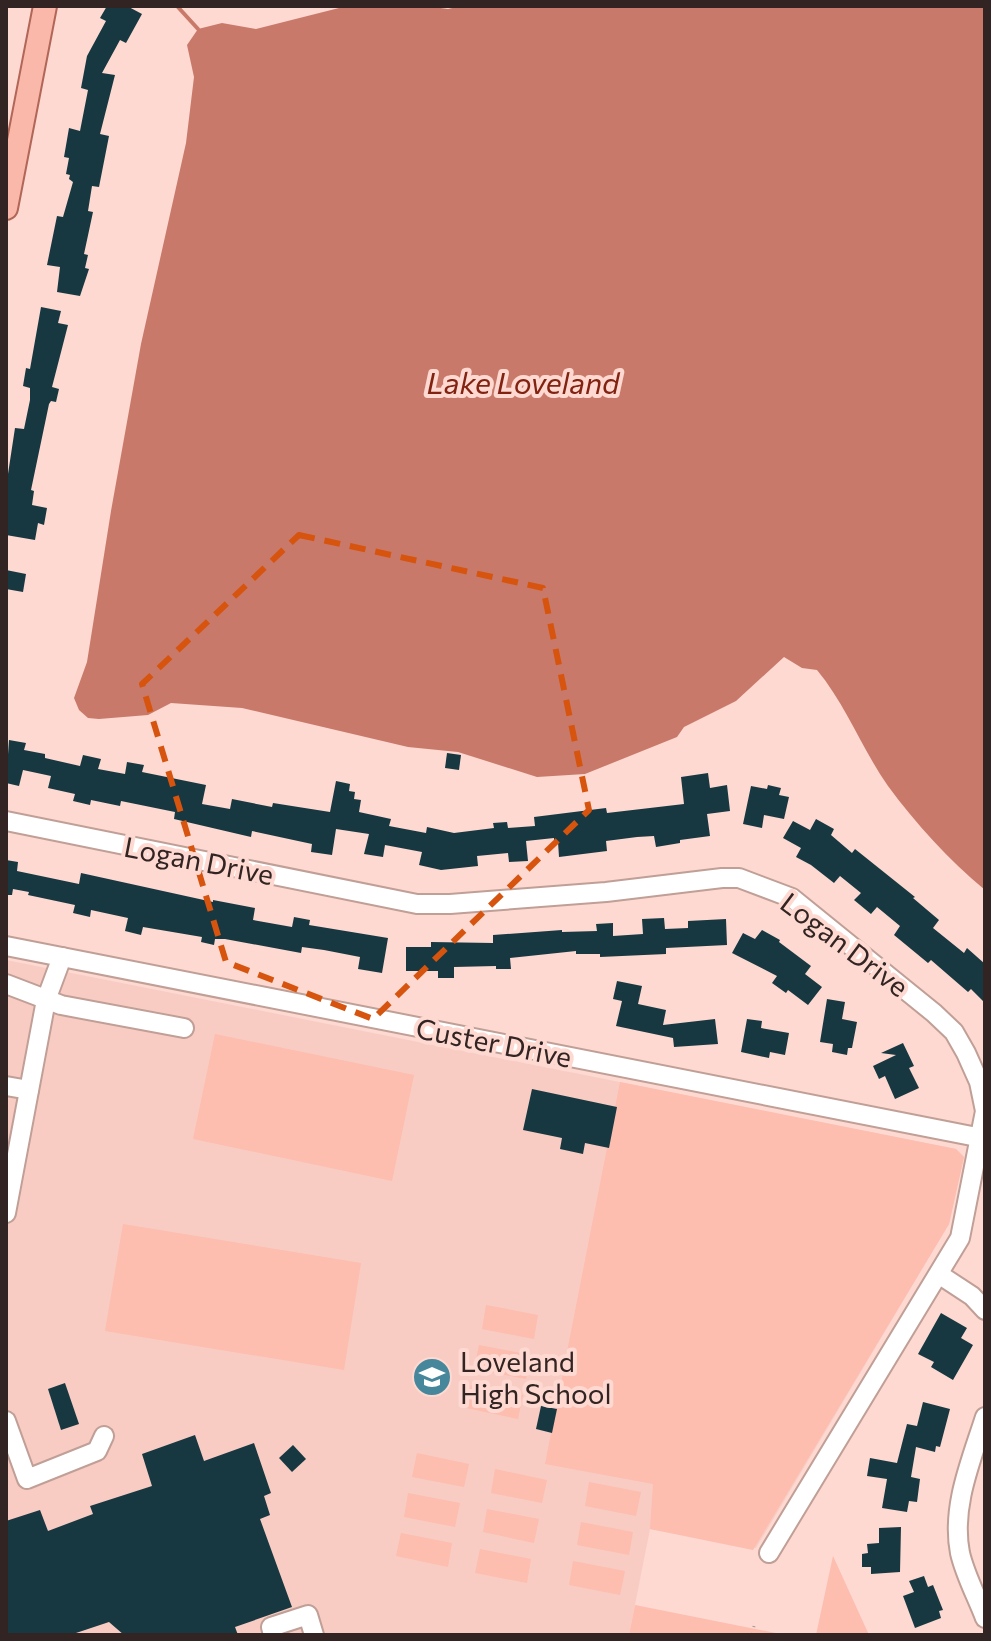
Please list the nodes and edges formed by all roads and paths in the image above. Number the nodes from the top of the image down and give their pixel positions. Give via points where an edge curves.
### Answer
1 (45, 6) edge
2 (6, 208) edge
3 (6, 821) edge
4 (6, 946) edge
5 (62, 957) junction
6 (6, 984) edge
7 (46, 1000) junction
8 (184, 1028) dead end
9 (6, 1086) edge
10 (29, 1090) junction
11 (982, 1138) junction
12 (6, 1213) edge
13 (940, 1275) junction
14 (985, 1310) edge
15 (985, 1417) edge
16 (6, 1421) edge
17 (104, 1436) dead end
18 (769, 1553) dead end
19 (985, 1618) edge
20 (754, 1626) dead end
21 (273, 1635) edge
22 (314, 1635) edge
23 (752, 1635) edge

1 - 2 main road
3 - 11 street, Logan Drive via 417,904 606,892 722,878 768,887 799,903 954,1032 983,1096
4 - 5 street, Custer Drive
5 - 7 street
5 - 11 street, Custer Drive
6 - 7 street
7 - 8 street
7 - 10 street
9 - 10 street
10 - 12 street
11 - 13 street, Logan Drive via 965,1224
13 - 14 street
13 - 18 street, Logan Drive
15 - 19 street via 963,1487 958,1534
16 - 17 street via 27,1479 97,1451
20 - 23 path
21 - 22 street via 271,1627 308,1615

